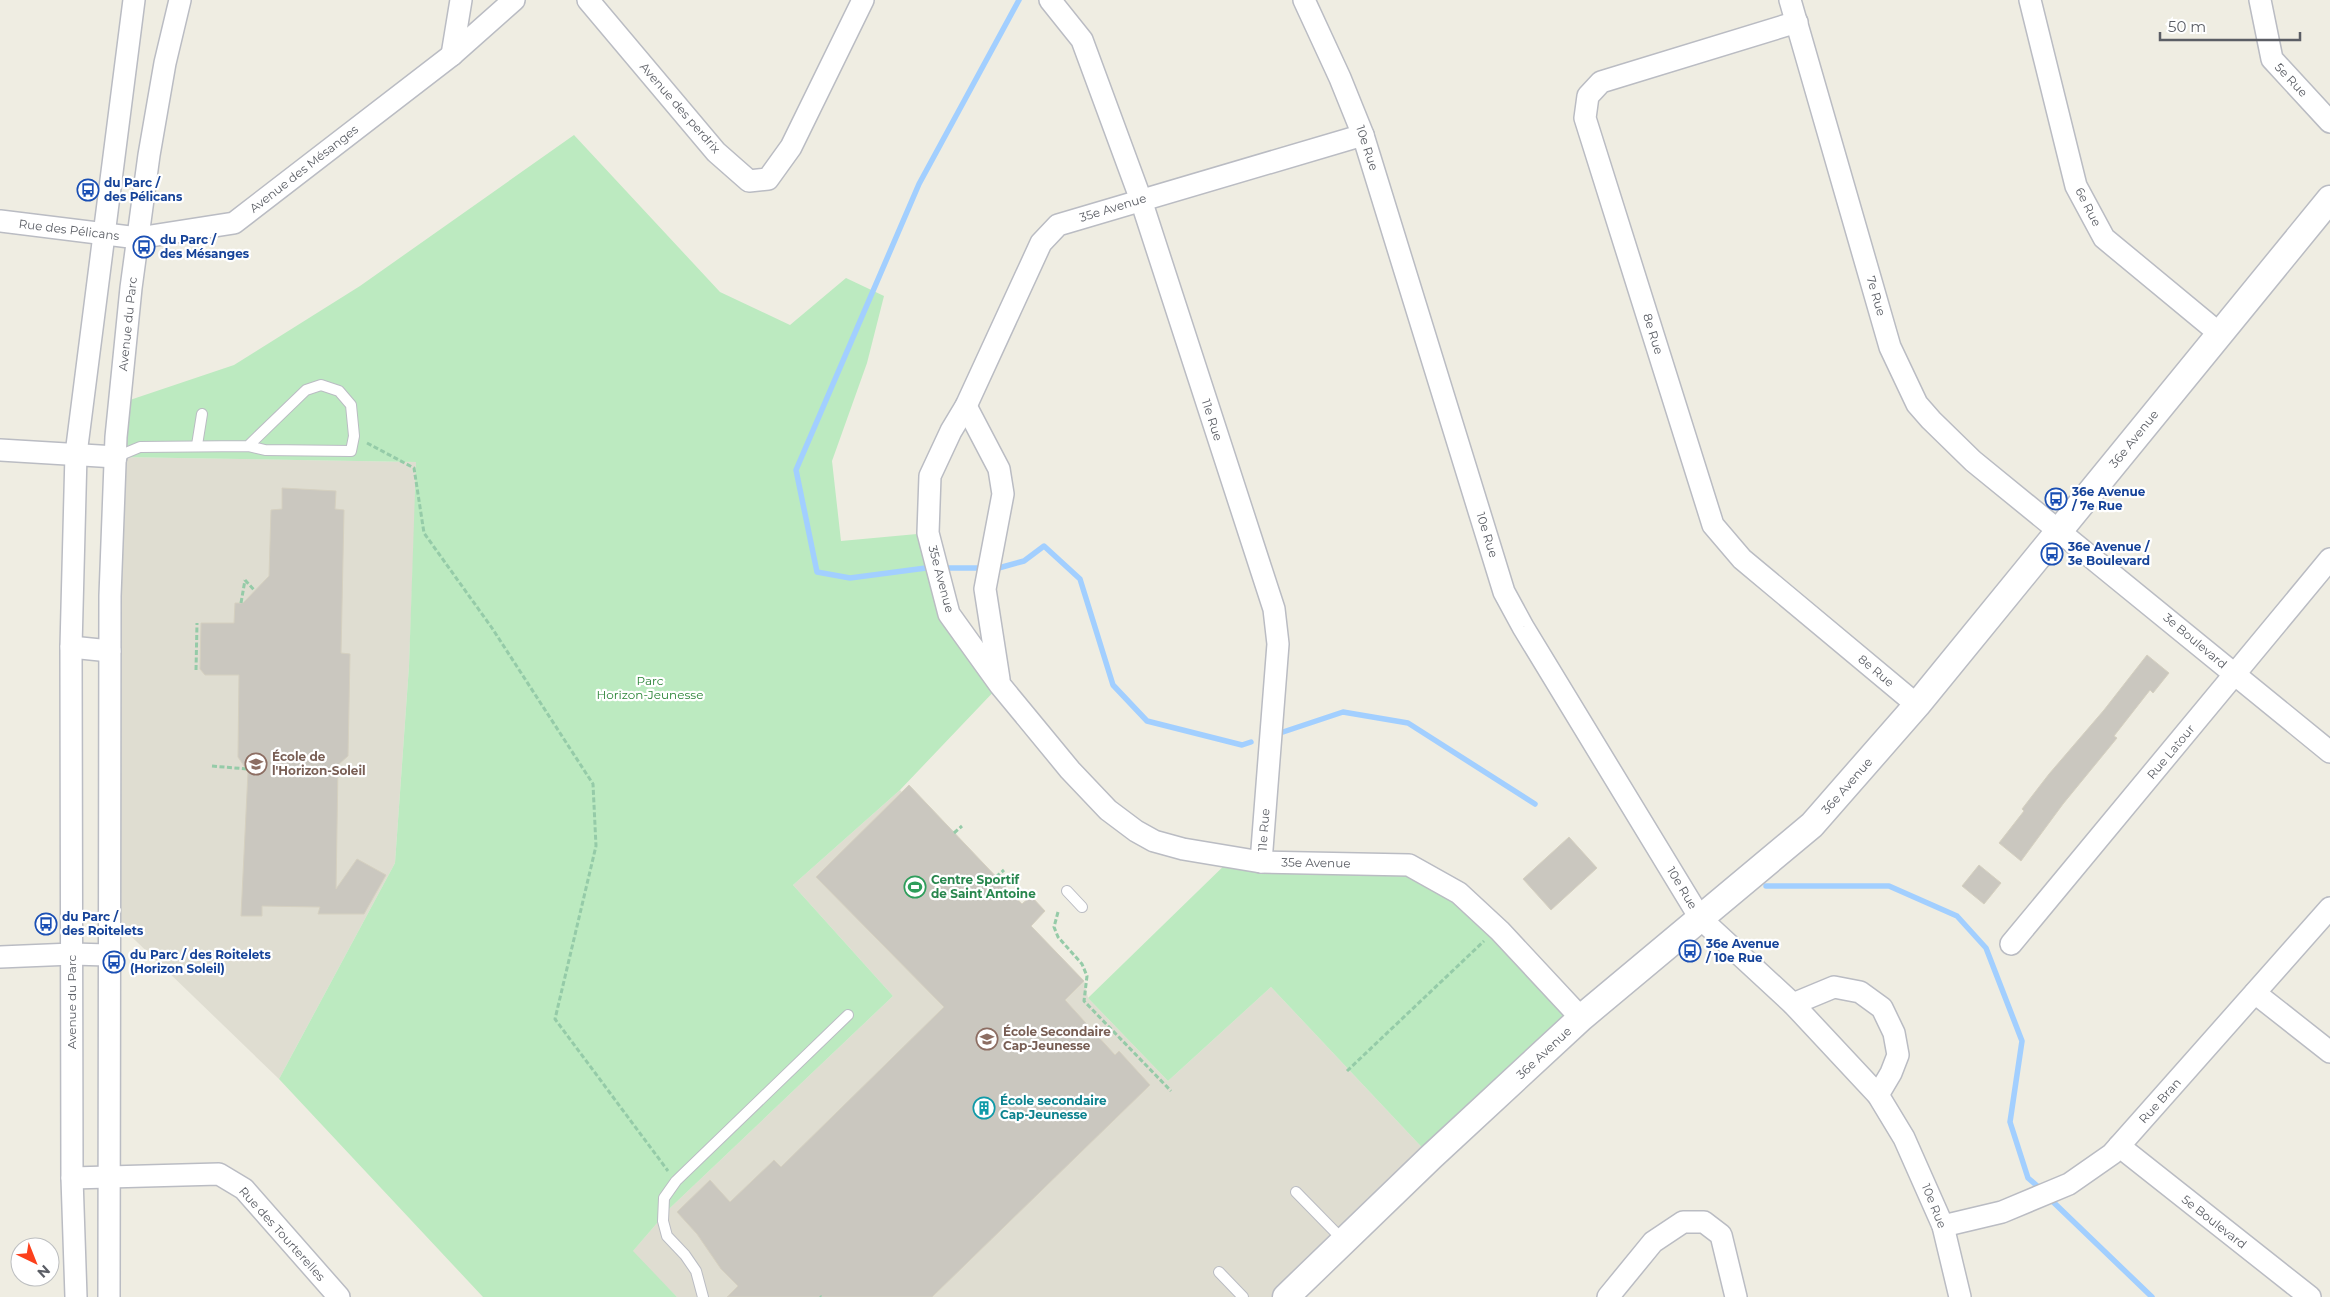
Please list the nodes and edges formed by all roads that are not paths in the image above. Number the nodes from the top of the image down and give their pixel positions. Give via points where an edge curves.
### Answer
1 (134, 0) edge
2 (180, 0) edge
3 (461, 0) edge
4 (514, 0) edge
5 (588, 0) edge
6 (863, 0) edge
7 (1050, 0) edge
8 (1304, 0) edge
9 (1790, 0) edge
10 (2030, 0) edge
11 (2260, 0) edge
12 (1797, 22) junction
13 (452, 55) junction
14 (2330, 122) edge
15 (1363, 135) junction
16 (2330, 199) edge
17 (1141, 200) junction
18 (0, 221) edge
19 (105, 234) junction
20 (138, 238) junction
21 (2220, 334) junction
22 (966, 406) junction
23 (202, 414) dead end
24 (197, 446) junction
25 (248, 446) junction
26 (0, 450) edge
27 (76, 454) junction
28 (116, 457) junction
29 (2060, 530) junction
30 (2330, 559) edge
31 (71, 647) junction
32 (110, 651) junction
33 (2236, 675) junction
34 (1000, 684) junction
35 (1917, 705) junction
36 (2330, 752) edge
37 (1262, 862) junction
38 (1067, 891) dead end
39 (1082, 907) dead end
40 (2330, 908) edge
41 (1700, 918) junction
42 (2011, 944) dead end
43 (72, 954) junction
44 (108, 955) junction
45 (0, 957) edge
46 (2255, 993) junction
47 (1793, 1004) junction
48 (848, 1015) dead end
49 (1581, 1018) junction
50 (2330, 1052) edge
51 (1878, 1095) junction
52 (2119, 1146) junction
53 (108, 1176) junction
54 (72, 1178) junction
55 (1296, 1192) dead end
56 (1943, 1226) junction
57 (1344, 1240) junction
58 (1219, 1272) dead end
59 (76, 1297) edge
60 (109, 1297) edge
61 (339, 1297) edge
62 (703, 1297) edge
63 (1243, 1297) edge
64 (1286, 1297) edge
65 (1608, 1297) edge
66 (1736, 1297) edge
67 (1960, 1297) edge
68 (2310, 1297) edge

1 - 19 street, Avenue du Parc
2 - 20 street, Avenue du Parc via 165,63
3 - 13 street
4 - 13 street, Avenue des Mésanges
5 - 6 street, Avenue des perdrix via 716,152 749,181 768,179 791,146
7 - 17 street, 11e Rue via 1082,40
8 - 15 street, 10e Rue
9 - 12 street, 7e Rue
10 - 21 street, 6e Rue via 2076,186 2104,238
11 - 14 street, 5e Rue via 2272,59
12 - 29 street, 7e Rue via 1890,347 1904,379 1917,404 1950,439
12 - 35 street, 8e Rue via 1601,82 1588,96 1585,118 1713,525 1742,558
13 - 20 street, Avenue des Mésanges via 234,223
15 - 17 street, 35e Avenue
15 - 41 street, 10e Rue via 1504,592
16 - 21 street, 36e Avenue
17 - 22 street, 35e Avenue via 1058,225 1041,243
17 - 37 street, 11e Rue via 1274,610 1278,644
18 - 19 street, Rue des Pélicans
19 - 20 street, Rue des Pélicans
19 - 27 street, Avenue du Parc
20 - 28 street, Avenue du Parc
21 - 29 street, 36e Avenue
22 - 34 street via 999,469 1003,494 985,589
22 - 34 street, 35e Avenue via 930,476 928,534 949,614
23 - 24 lane
24 - 25 lane
24 - 28 lane via 140,447
25 - 25 lane via 306,390 321,385 339,391 351,405 354,436 351,450 265,450
26 - 27 street
27 - 28 street
27 - 31 street, Avenue du Parc
28 - 32 street, Avenue du Parc
29 - 33 street, 3e Boulevard
29 - 35 street, 36e Avenue
30 - 33 street, Rue Latour
31 - 32 street
31 - 43 street, Avenue du Parc
32 - 44 street, Avenue du Parc
33 - 36 street, 3e Boulevard
33 - 42 street, Rue Latour
34 - 37 street, 35e Avenue via 1070,770 1108,810 1136,831 1154,841 1183,849
35 - 41 street, 36e Avenue via 1812,825
37 - 49 street, 35e Avenue via 1409,864 1459,892
38 - 39 lane
40 - 46 street, Rue Bran
41 - 47 street, 10e Rue
41 - 49 street, 36e Avenue
43 - 44 street
43 - 45 street
43 - 54 street, Avenue du Parc
44 - 53 street, Avenue du Parc
46 - 50 street
46 - 52 street, Rue Bran
47 - 51 street, 10e Rue
47 - 51 street via 1834,987 1860,992 1882,1008 1894,1032 1898,1055
48 - 62 lane via 676,1182 664,1198 662,1221 667,1236 696,1271
49 - 57 street, 36e Avenue
51 - 56 street, 10e Rue via 1904,1138
52 - 56 street, Rue Bran via 2069,1184 2002,1212
52 - 68 street, 5e Boulevard
53 - 54 street, Rue des Tourterelles
53 - 60 street, Avenue du Parc
53 - 61 street, Rue des Tourterelles via 219,1174 244,1188
54 - 59 street, Avenue du Parc
55 - 57 lane
56 - 67 street, 10e Rue
57 - 64 street, 36e Avenue
58 - 63 lane
65 - 66 street via 1653,1242 1683,1222 1704,1222 1721,1235

